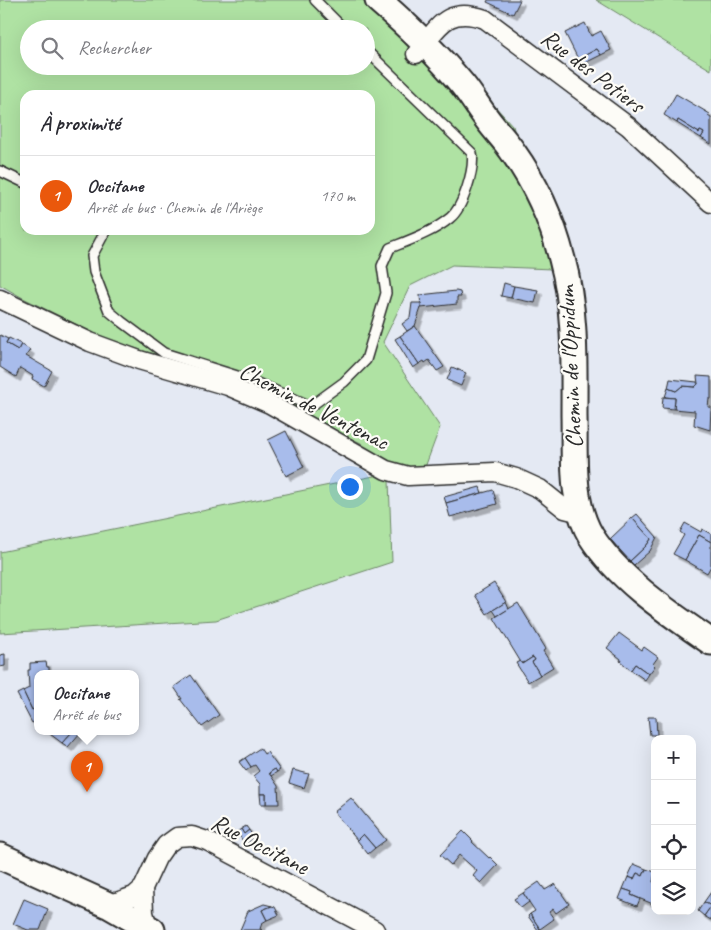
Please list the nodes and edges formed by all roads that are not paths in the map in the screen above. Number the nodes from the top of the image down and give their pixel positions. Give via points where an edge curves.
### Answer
1 (315, 0) edge
2 (361, 0) edge
3 (378, 0) edge
4 (335, 20) edge
5 (420, 49) junction
6 (375, 59) edge
7 (0, 171) edge
8 (20, 181) edge
9 (711, 203) edge
10 (103, 235) edge
11 (0, 299) edge
12 (581, 514) junction
13 (711, 642) edge
14 (0, 856) edge
15 (143, 888) junction
16 (108, 905) junction
17 (150, 929) edge
18 (375, 930) edge

1 - 4 lane
2 - 5 street, Chemin de l'Oppidum
3 - 5 street, Chemin de l'Oppidum
5 - 9 street, Rue des Potiers via 438,26 449,18 471,14 484,19 628,126
5 - 12 street, Chemin de l'Oppidum via 446,84 488,120 513,151 540,196 550,221 569,292 573,331 576,484
6 - 10 lane via 472,153 471,179 452,218 390,248 382,266 386,293 366,360 344,382 311,406 250,380 164,353 108,311 94,272 92,256
7 - 8 lane
11 - 12 street, Chemin de Ventenac via 90,342 228,386 270,404 386,470 408,476 494,472 540,489 565,510
12 - 13 street, Chemin de l'Oppidum via 590,534 622,573
14 - 16 street
15 - 16 street via 134,896
15 - 17 street, Rue Occitane via 144,913
15 - 18 street, Rue Occitane via 166,845 177,837 192,836
16 - 17 street

